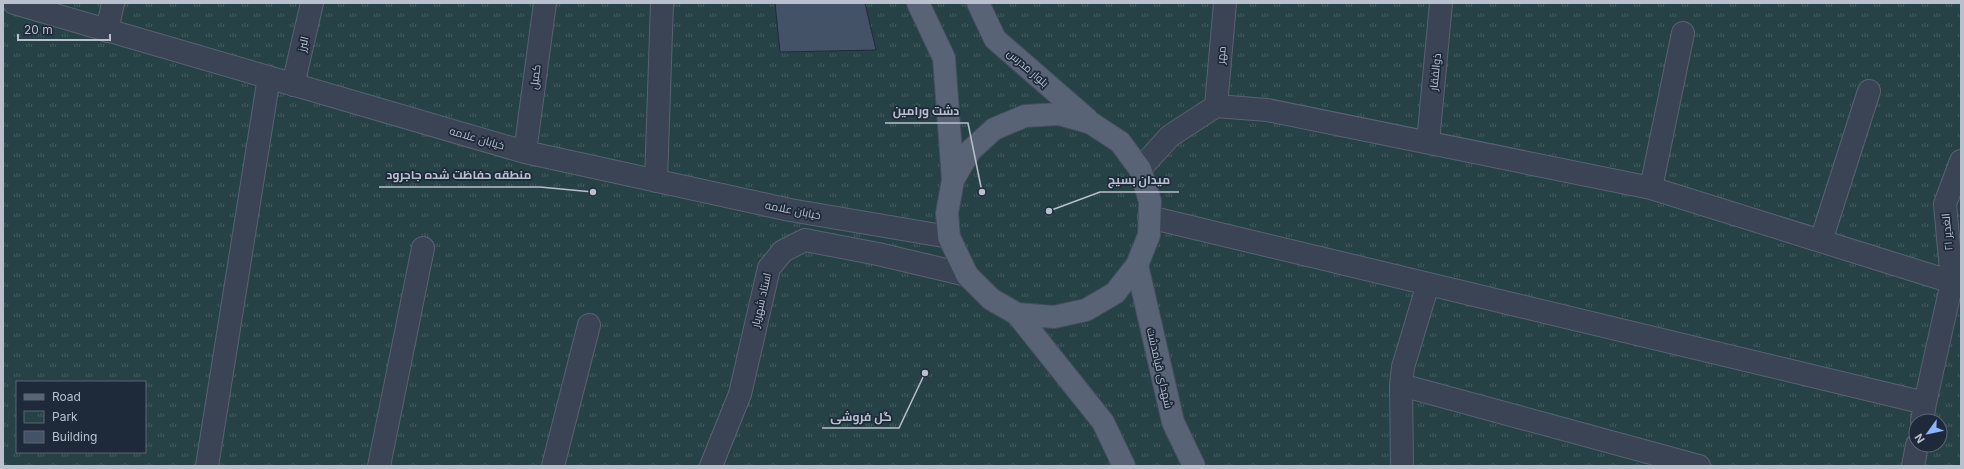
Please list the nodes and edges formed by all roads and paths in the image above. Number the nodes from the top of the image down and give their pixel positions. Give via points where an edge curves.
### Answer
1 (14, 3) edge
2 (113, 3) edge
3 (312, 3) edge
4 (545, 3) edge
5 (662, 3) edge
6 (918, 3) edge
7 (978, 3) edge
8 (1226, 3) edge
9 (1441, 3) edge
10 (107, 31) junction
11 (1683, 33) dead end
12 (269, 77) junction
13 (293, 84) junction
14 (1869, 91) dead end
15 (1216, 106) junction
16 (1091, 123) junction
17 (1428, 142) junction
18 (525, 152) junction
19 (1961, 161) edge
20 (1140, 169) junction
21 (953, 180) junction
22 (656, 181) junction
23 (1651, 188) junction
24 (1149, 217) junction
25 (949, 237) junction
26 (1821, 241) junction
27 (423, 248) dead end
28 (1137, 265) junction
29 (967, 275) junction
30 (1428, 284) junction
31 (1956, 284) edge
32 (1017, 314) junction
33 (589, 325) dead end
34 (1401, 385) junction
35 (1924, 412) edge
36 (1915, 453) edge
37 (207, 466) edge
38 (379, 466) edge
39 (553, 466) edge
40 (711, 466) edge
41 (1124, 466) edge
42 (1194, 466) edge
43 (1402, 466) edge
44 (1699, 466) edge
45 (1913, 466) edge

1 - 10 street, خیابان علامه
2 - 10 street
3 - 13 street, البرز
4 - 18 street, کمیل
5 - 22 street
6 - 21 main road via 944,58
7 - 16 main road, بلوار مدرس via 995,39
8 - 15 street, مهر
9 - 17 street, ذوالفقار
10 - 12 street, خیابان علامه
11 - 23 street
12 - 13 street, خیابان علامه
12 - 37 street
13 - 18 street, خیابان علامه
14 - 26 street
15 - 17 street via 1267,110
15 - 20 street via 1170,136
16 - 20 main road via 1120,142
16 - 21 main road via 1059,114 1025,116 989,133 970,151
17 - 23 street
18 - 22 street, خیابان علامه
19 - 31 street, الغدیر ۲۱ via 1945,204
20 - 24 main road via 1150,201
21 - 25 main road via 947,213
22 - 25 street, خیابان علامه via 790,210
23 - 26 street
24 - 28 main road via 1149,235
24 - 30 street
25 - 29 main road
26 - 31 street
27 - 38 street
28 - 32 main road via 1115,293 1086,310 1054,317
28 - 42 main road, شهدای قیامدشت via 1173,422
29 - 32 main road via 991,299
29 - 40 street, استاد شهریار via 804,240 783,250 769,268 740,394
30 - 34 street via 1403,367
30 - 35 street
31 - 35 street, الغدیر ۲۱
32 - 41 main road via 1103,422
33 - 39 street
34 - 43 street
34 - 44 street
36 - 45 street

